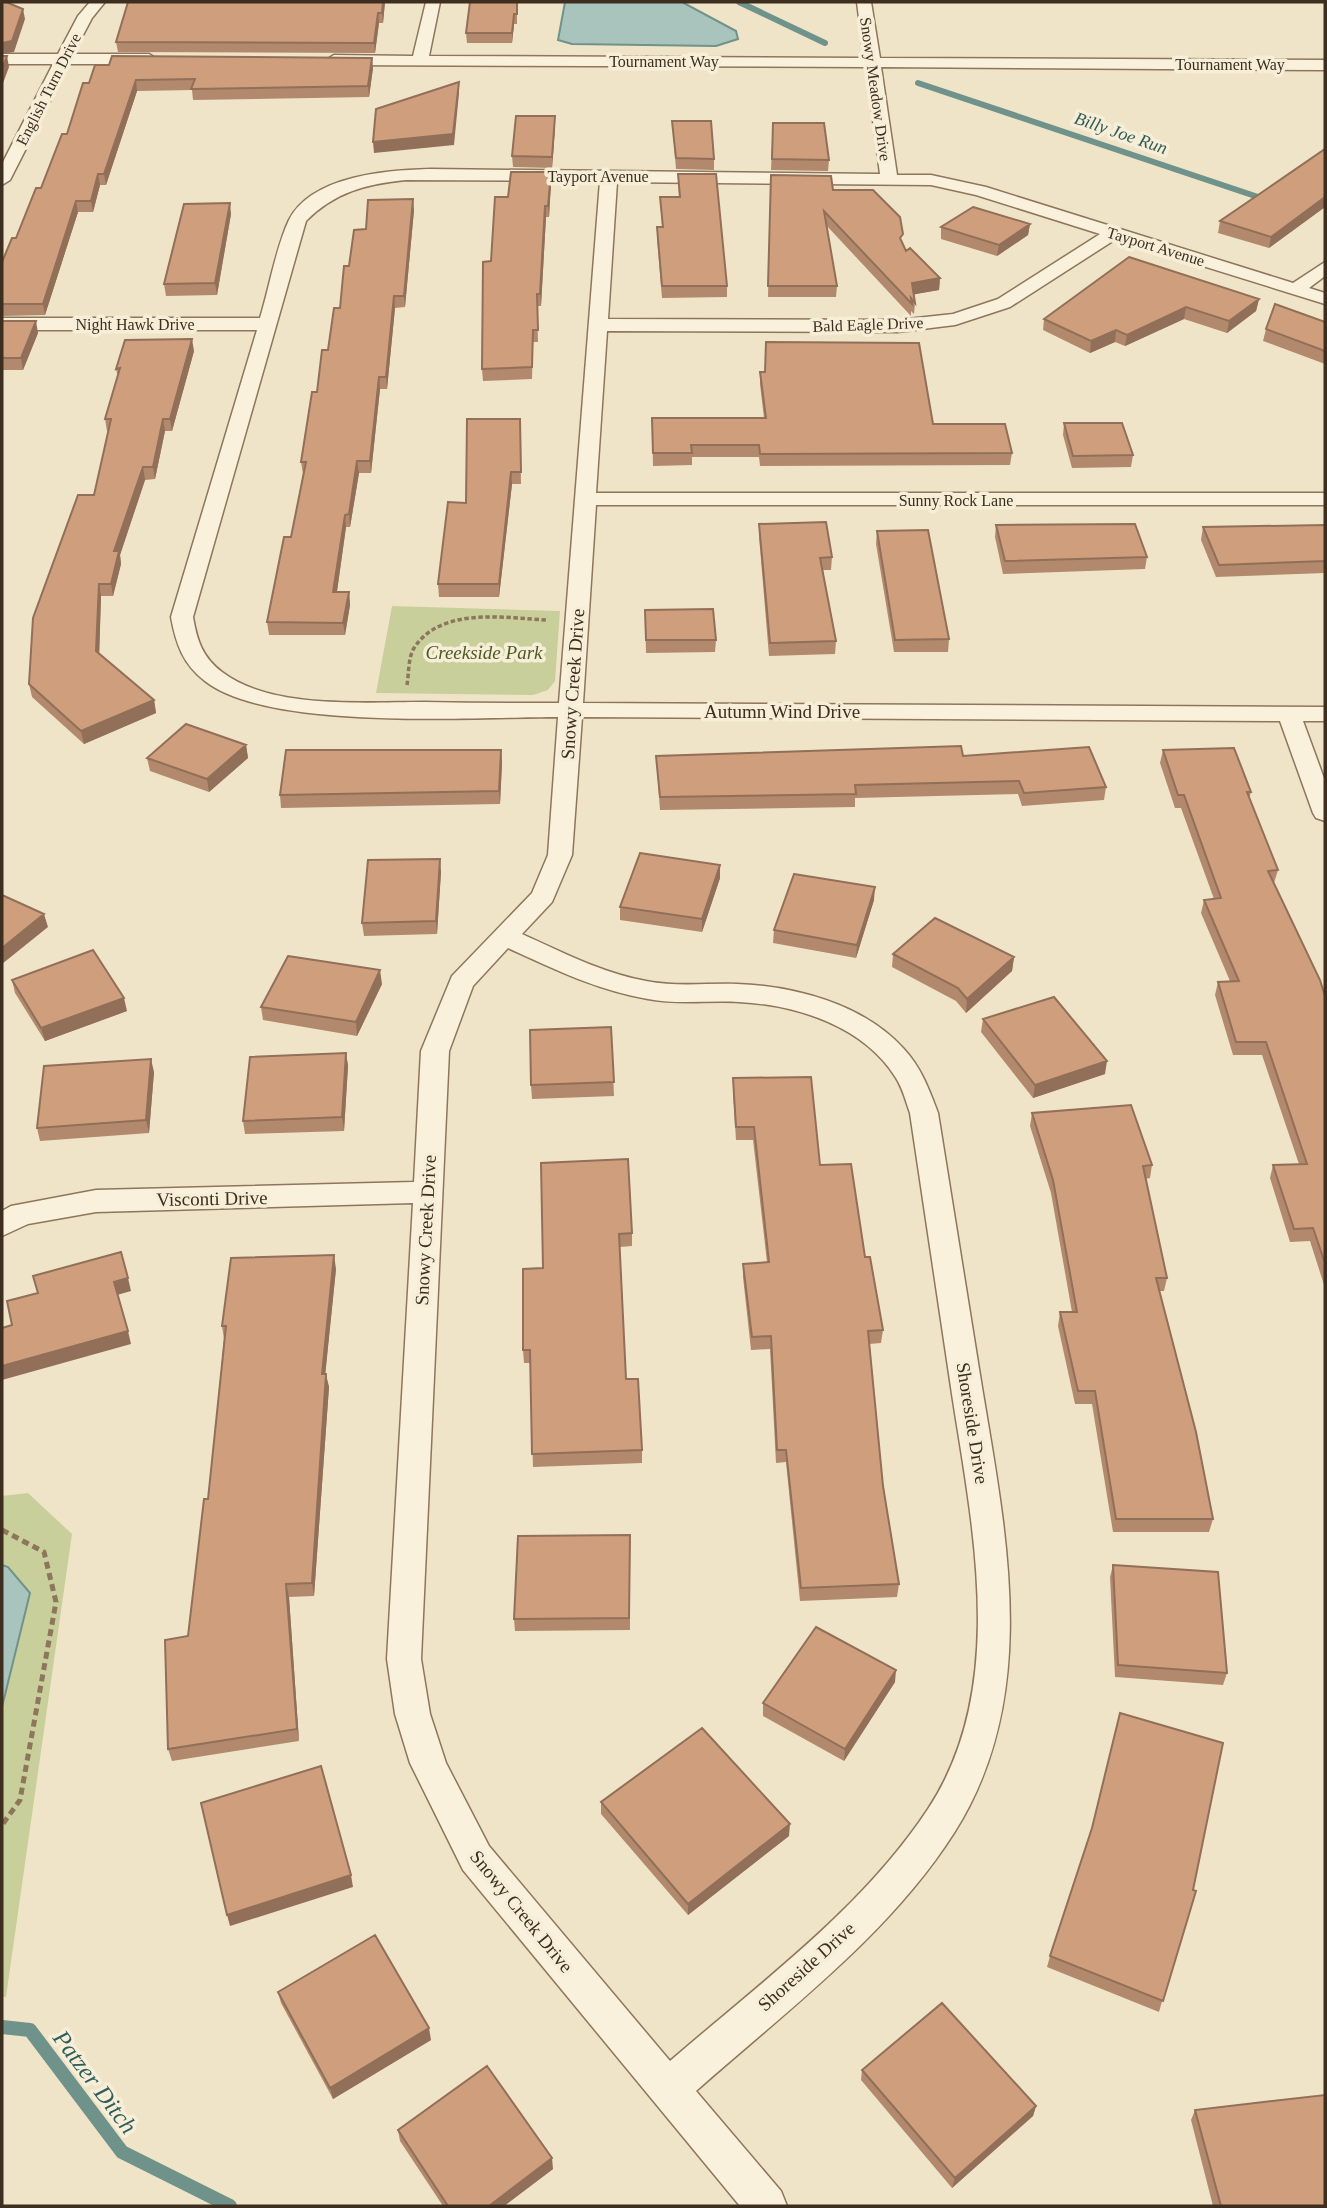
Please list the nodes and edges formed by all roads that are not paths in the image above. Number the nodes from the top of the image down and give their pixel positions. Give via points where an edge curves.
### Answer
1 (97, 2) edge
2 (433, 2) edge
3 (864, 2) edge
4 (2, 59) edge
5 (63, 59) junction
6 (159, 60) edge
7 (324, 60) edge
8 (420, 60) junction
9 (873, 62) junction
10 (1325, 65) edge
11 (609, 177) junction
12 (888, 177) junction
13 (2, 180) edge
14 (1114, 233) junction
15 (1325, 267) edge
16 (1296, 290) junction
17 (1325, 299) edge
18 (2, 324) edge
19 (268, 324) junction
20 (599, 325) junction
21 (586, 499) junction
22 (1325, 499) edge
23 (241, 691) joint
24 (570, 710) junction
25 (1289, 714) junction
26 (1325, 714) edge
27 (1325, 813) edge
28 (506, 937) junction
29 (427, 1192) junction
30 (2, 1225) edge
31 (668, 2089) junction
32 (766, 2206) edge

1 - 5 street, English Turn Drive
2 - 8 street
3 - 9 street, Snowy Meadow Drive
4 - 5 street
5 - 6 street
5 - 13 street, English Turn Drive
7 - 8 street, Tournament Way
8 - 9 street, Tournament Way
9 - 10 street, Tournament Way
9 - 12 street, Snowy Meadow Drive
11 - 12 street, Tayport Avenue
11 - 19 street, Tayport Avenue via 408,176 354,184 327,194 309,205 298,220
11 - 20 street, Snowy Creek Drive
12 - 14 street, Tayport Avenue via 931,180 980,191
14 - 16 street, Tayport Avenue
14 - 20 street, Bald Eagle Drive via 1004,303 955,320 898,326
15 - 16 street
16 - 17 street, Tayport Avenue
18 - 19 street, Night Hawk Drive
19 - 23 street, Tayport Avenue via 182,617 192,657 217,680
20 - 21 street, Snowy Creek Drive
21 - 22 street, Sunny Rock Lane
21 - 24 street, Snowy Creek Drive
23 - 24 street, Autumn Wind Drive via 298,706
24 - 25 street, Autumn Wind Drive
24 - 28 street, Snowy Creek Drive via 559,855 543,896
25 - 26 street, Autumn Wind Drive
25 - 27 street
28 - 29 street, Snowy Creek Drive via 461,982 435,1051
28 - 31 street, Shoreside Drive via 586,974 646,991 742,993 816,1008 878,1040 908,1073 924,1113 993,1553 995,1636 982,1730 942,1820 871,1908
29 - 30 street, Visconti Drive via 96,1201 21,1214
29 - 31 street, Snowy Creek Drive via 404,1659 408,1704 443,1802 476,1858
31 - 32 street, Snowy Creek Drive

